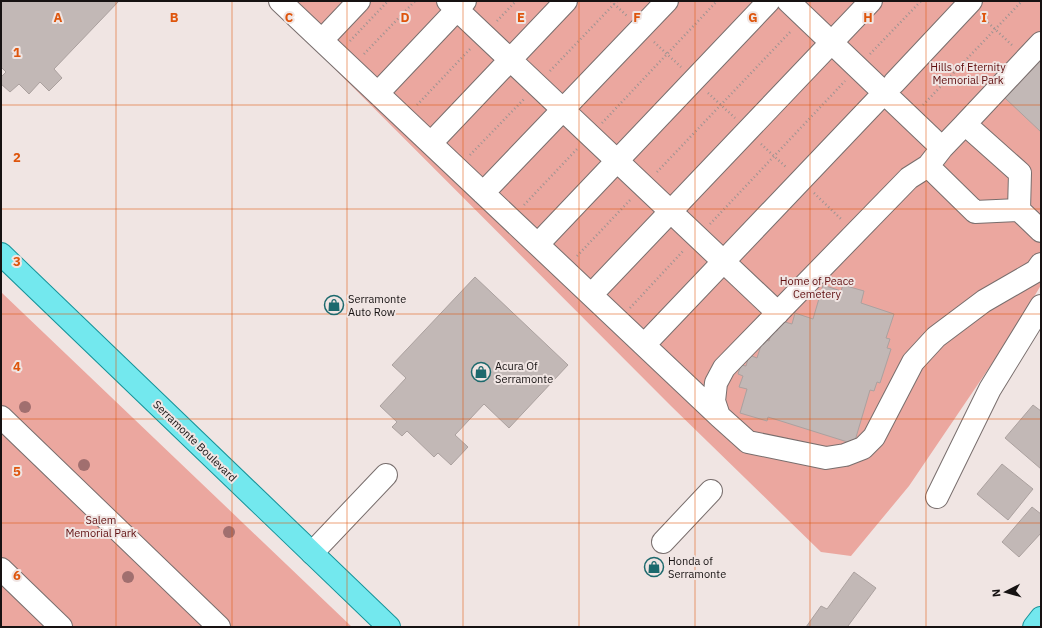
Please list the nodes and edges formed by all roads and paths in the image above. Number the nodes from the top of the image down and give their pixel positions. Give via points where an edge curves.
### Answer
1 (280, 1) edge
2 (359, 1) edge
3 (388, 1) edge
4 (415, 1) edge
5 (516, 1) edge
6 (566, 1) edge
7 (667, 1) edge
8 (717, 1) edge
9 (769, 1) edge
10 (788, 1) edge
11 (870, 1) edge
12 (921, 1) edge
13 (1022, 1) edge
14 (970, 3) edge
15 (456, 4) edge
16 (795, 26) dead end
17 (995, 29) junction
18 (484, 35) junction
19 (831, 42) junction
20 (1034, 51) edge
21 (337, 54) junction
22 (867, 58) dead end
23 (510, 60) junction
24 (848, 77) dead end
25 (889, 88) junction
26 (378, 93) junction
27 (920, 108) dead end
28 (563, 110) junction
29 (404, 118) junction
30 (965, 124) junction
31 (590, 136) junction
32 (431, 143) junction
33 (942, 148) junction
34 (616, 161) junction
35 (928, 166) junction
36 (643, 186) junction
37 (484, 193) junction
38 (1019, 210) junction
39 (670, 211) junction
40 (511, 219) junction
41 (1041, 231) edge
42 (697, 237) junction
43 (538, 244) junction
44 (1, 254) edge
45 (723, 262) junction
46 (1041, 264) edge
47 (564, 269) junction
48 (591, 295) junction
49 (1041, 306) edge
50 (778, 313) junction
51 (618, 320) junction
52 (644, 345) junction
53 (720, 416) junction
54 (1, 417) edge
55 (386, 474) dead end
56 (711, 491) dead end
57 (937, 497) dead end
58 (663, 542) dead end
59 (312, 553) junction
60 (1, 569) edge
61 (1041, 618) edge
62 (61, 627) edge
63 (219, 627) edge
64 (389, 627) edge
65 (1034, 627) edge

1 - 21 lane
2 - 21 lane
3 - 21 path
4 - 21 path
5 - 18 path
6 - 23 lane
7 - 28 lane
8 - 31 path
9 - 34 lane
10 - 19 lane
11 - 19 lane
12 - 22 path
13 - 17 path
14 - 17 path
14 - 25 lane
15 - 18 lane
15 - 26 lane
16 - 36 path
17 - 20 path
17 - 27 path
18 - 23 lane
18 - 29 path
19 - 25 lane
19 - 39 lane
20 - 30 lane
21 - 26 lane
23 - 28 lane
23 - 32 lane
24 - 42 path
25 - 33 lane
25 - 45 lane
26 - 29 lane
28 - 31 lane
28 - 37 lane
29 - 32 lane
30 - 33 lane
30 - 38 lane via 1020,173
31 - 34 lane
31 - 40 path
32 - 37 lane
33 - 35 lane
34 - 36 lane
34 - 43 lane
35 - 38 lane via 975,212
35 - 50 lane via 909,178
36 - 39 lane
36 - 47 path
37 - 40 lane
38 - 41 lane
39 - 42 lane
39 - 48 lane
40 - 43 lane
42 - 45 lane
42 - 51 path
43 - 47 lane
44 - 59 main road, Serramonte Boulevard
45 - 50 lane
45 - 52 lane
46 - 53 lane via 1036,271 984,301 936,337 913,362 874,438 863,448 845,455 826,458 770,447 748,442
47 - 48 lane
48 - 51 lane
49 - 57 lane via 990,389
50 - 53 lane via 724,368 716,383 714,401
51 - 52 lane
52 - 53 lane
54 - 63 lane
55 - 59 lane
56 - 58 lane
59 - 64 main road, Serramonte Boulevard
60 - 62 lane
61 - 65 main road

